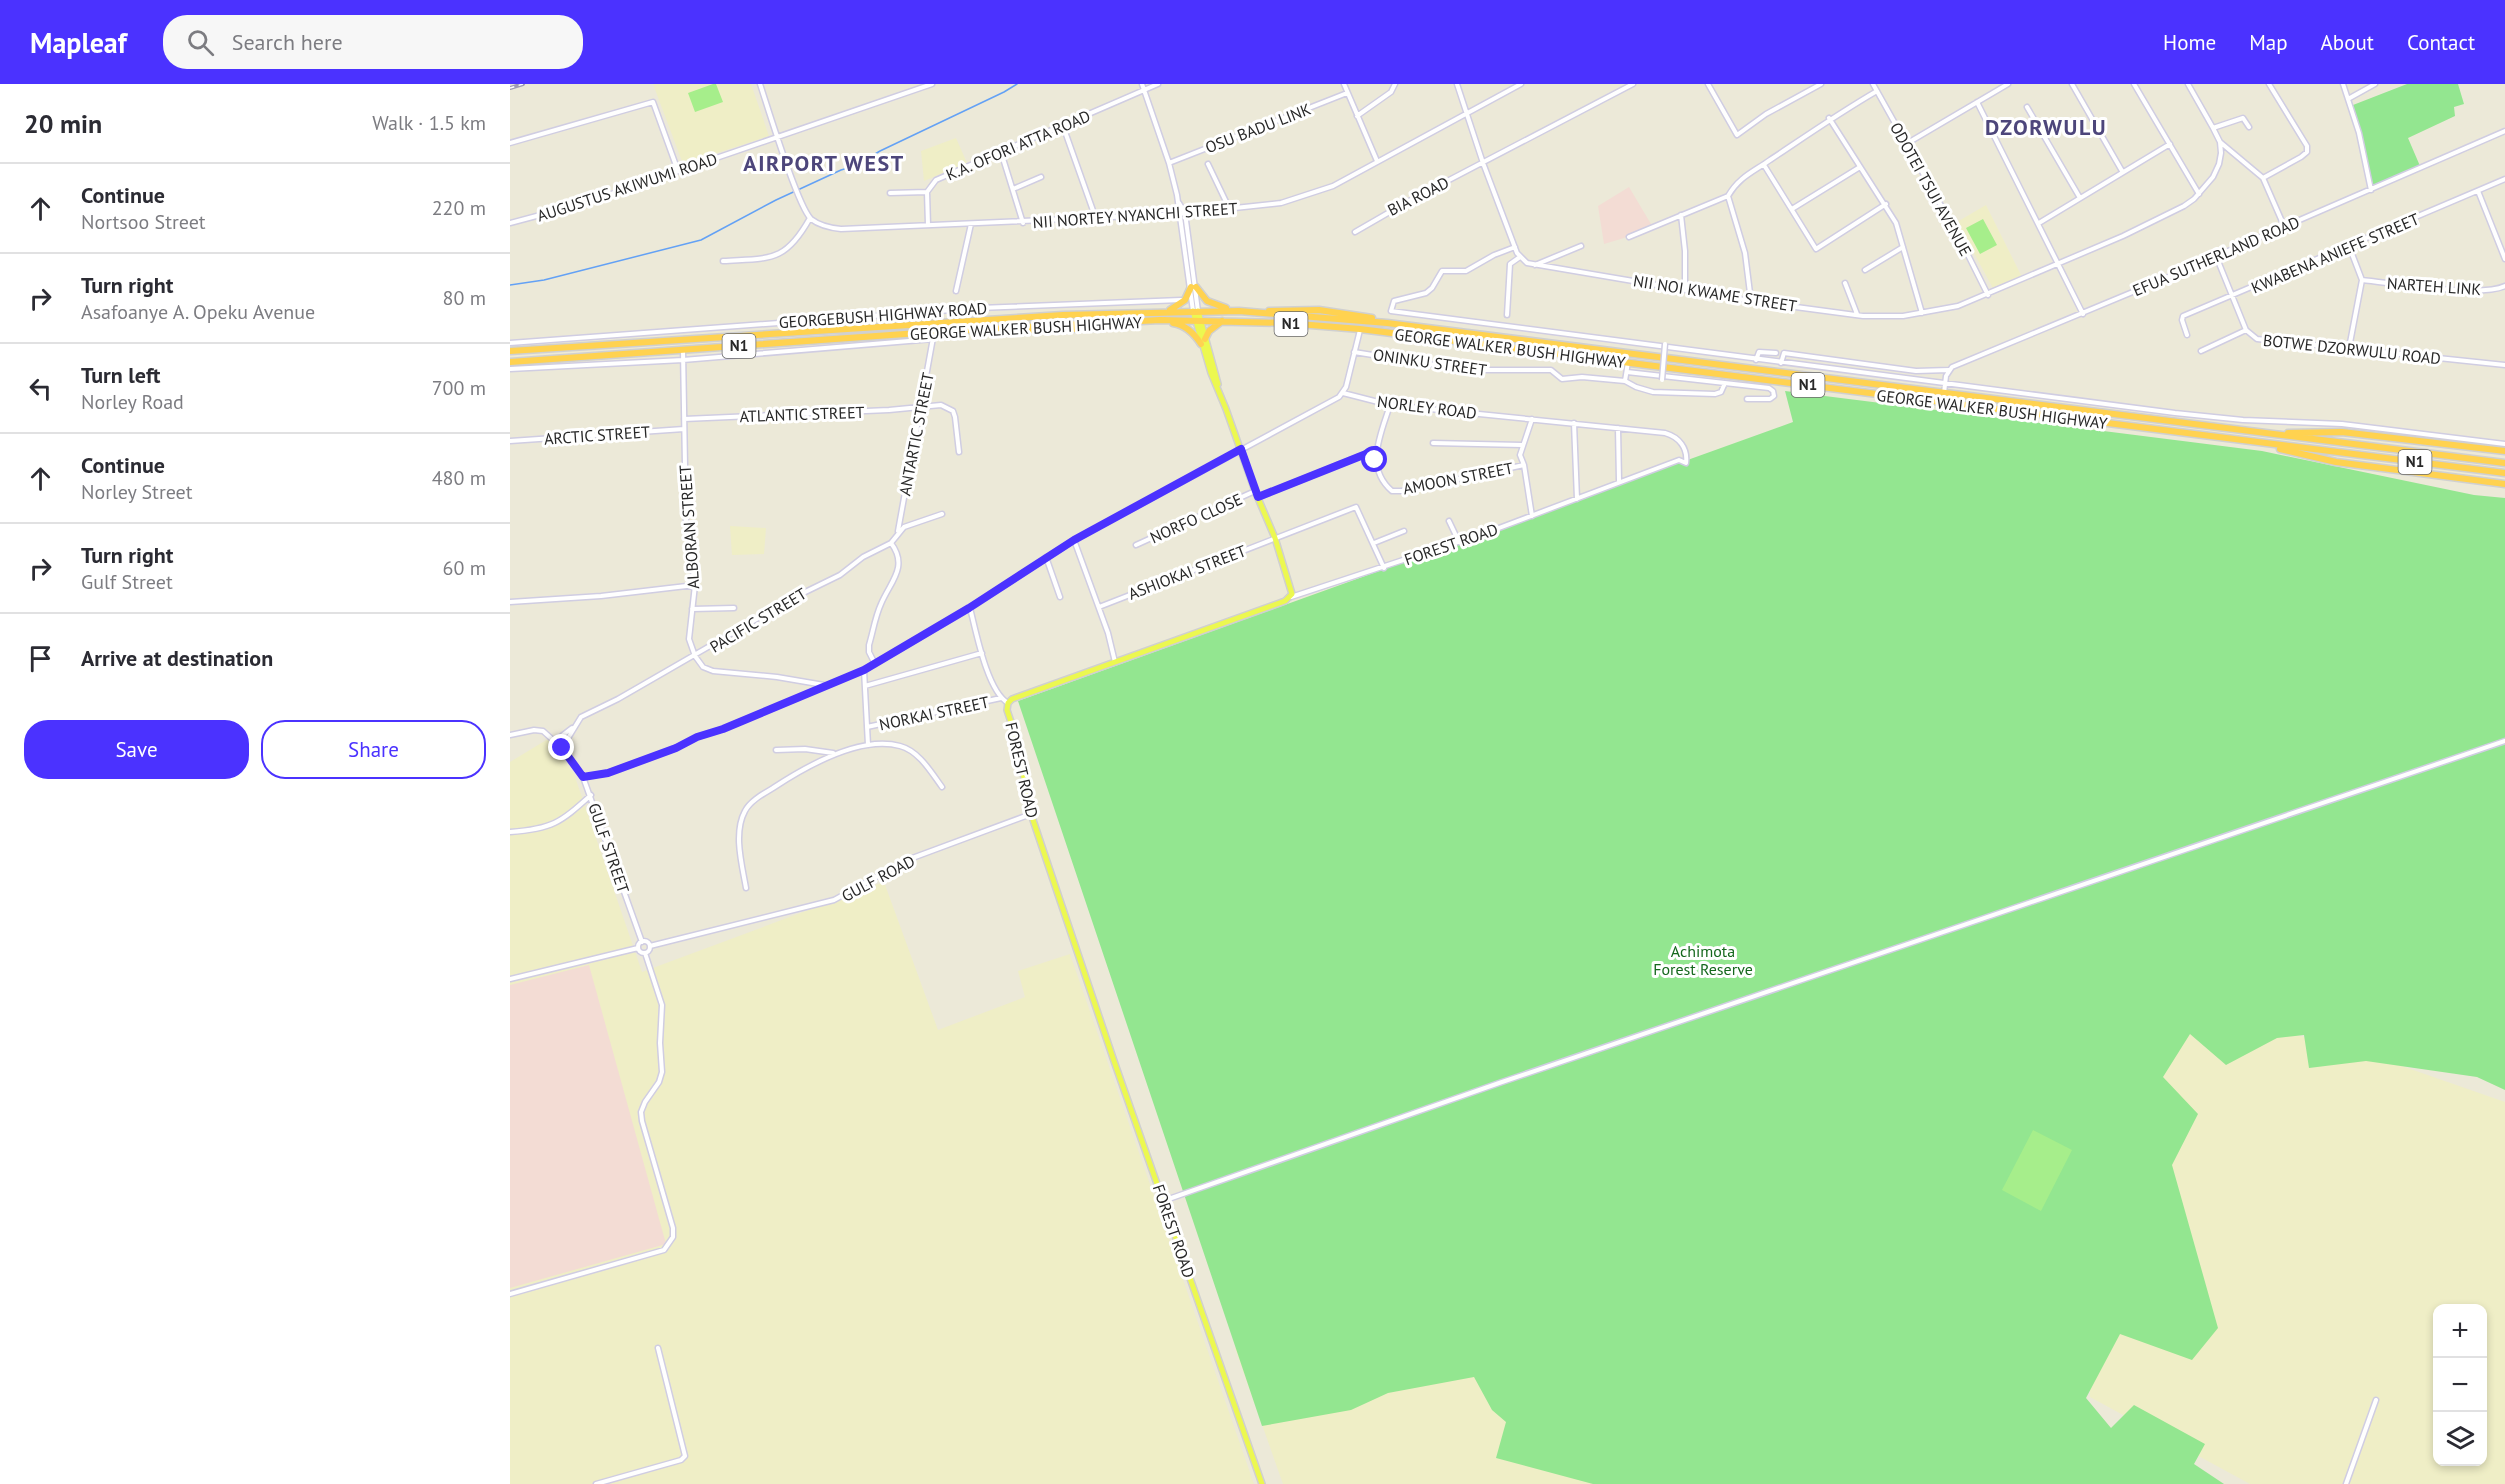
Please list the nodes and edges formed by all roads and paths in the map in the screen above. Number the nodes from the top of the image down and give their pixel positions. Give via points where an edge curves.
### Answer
1 (760, 84) edge
2 (932, 84) edge
3 (1142, 84) edge
4 (1158, 84) edge
5 (1344, 84) edge
6 (1395, 84) edge
7 (1457, 84) edge
8 (1521, 84) edge
9 (1633, 84) edge
10 (1708, 84) edge
11 (1821, 84) edge
12 (1873, 84) edge
13 (2008, 84) edge
14 (2072, 84) edge
15 (2134, 84) edge
16 (2188, 84) edge
17 (2269, 84) edge
18 (2343, 84) edge
19 (2375, 84) edge
20 (1144, 90) junction
21 (1877, 92) junction
22 (1347, 93) junction
23 (2348, 99) junction
24 (1977, 102) junction
25 (2027, 107) dead end
26 (1466, 112) junction
27 (1357, 116) junction
28 (1829, 118) junction
29 (1063, 126) junction
30 (2249, 127) dead end
31 (2214, 128) junction
32 (2505, 131) edge
33 (778, 137) junction
34 (2220, 142) junction
35 (510, 143) edge
36 (1906, 144) junction
37 (2170, 144) junction
38 (1001, 152) junction
39 (1377, 161) junction
40 (1169, 163) junction
41 (1483, 163) junction
42 (1208, 164) dead end
43 (1764, 165) junction
44 (1860, 167) junction
45 (678, 171) junction
46 (2122, 171) junction
47 (1041, 177) dead end
48 (2263, 178) junction
49 (2505, 179) edge
50 (1013, 189) junction
51 (2371, 190) junction
52 (2478, 191) junction
53 (927, 192) junction
54 (890, 193) dead end
55 (2199, 194) junction
56 (1728, 196) junction
57 (2080, 198) junction
58 (1179, 203) junction
59 (1886, 204) junction
60 (1792, 209) junction
61 (1230, 210) junction
62 (1185, 213) junction
63 (1179, 214) junction
64 (1681, 215) junction
65 (810, 218) junction
66 (1096, 219) junction
67 (510, 223) edge
68 (1023, 223) junction
69 (2039, 223) junction
70 (971, 224) junction
71 (928, 226) junction
72 (2284, 226) junction
73 (1355, 232) dead end
74 (1629, 237) dead end
75 (1581, 246) dead end
76 (2349, 246) junction
77 (1515, 247) junction
78 (1903, 247) junction
79 (1520, 256) junction
80 (2217, 256) junction
81 (2505, 259) edge
82 (723, 261) dead end
83 (1534, 265) junction
84 (2059, 265) junction
85 (1865, 270) dead end
86 (2362, 280) junction
87 (1845, 283) dead end
88 (2505, 286) edge
89 (1193, 287) junction
90 (1685, 290) junction
91 (956, 291) dead end
92 (1988, 295) junction
93 (2233, 297) junction
94 (1185, 300) junction
95 (1751, 301) junction
96 (1167, 311) junction
97 (1195, 311) junction
98 (1239, 311) junction
99 (1922, 313) junction
100 (1857, 314) junction
101 (2083, 314) junction
102 (1507, 315) dead end
103 (1196, 319) junction
104 (1160, 320) junction
105 (1222, 321) junction
106 (1360, 329) junction
107 (2246, 330) junction
108 (2187, 335) dead end
109 (933, 336) junction
110 (1203, 342) junction
111 (510, 344) edge
112 (1665, 344) dead end
113 (2349, 348) junction
114 (510, 351) edge
115 (683, 351) junction
116 (2201, 351) dead end
117 (1354, 352) junction
118 (1776, 353) dead end
119 (1823, 358) junction
120 (683, 360) junction
121 (1756, 360) junction
122 (577, 361) junction
123 (510, 362) edge
124 (1628, 362) junction
125 (1781, 363) junction
126 (2505, 365) edge
127 (1822, 368) junction
128 (510, 369) edge
129 (1949, 370) junction
130 (1627, 372) junction
131 (1662, 380) dead end
132 (1625, 381) junction
133 (1725, 383) junction
134 (1945, 384) junction
135 (1343, 393) junction
136 (1944, 393) junction
137 (1747, 399) dead end
138 (1390, 405) junction
139 (921, 408) junction
140 (684, 419) junction
141 (1532, 419) junction
142 (1574, 423) junction
143 (1618, 428) junction
144 (684, 429) junction
145 (2272, 433) junction
146 (510, 441) edge
147 (2256, 442) junction
148 (1433, 443) dead end
149 (2505, 444) edge
150 (1522, 445) junction
151 (1241, 449) junction
152 (1376, 450) junction
153 (958, 452) dead end
154 (2505, 452) edge
155 (1686, 463) joint
156 (2505, 463) edge
157 (1524, 465) junction
158 (2505, 473) edge
159 (1619, 482) junction
160 (2505, 484) edge
161 (1257, 494) junction
162 (1577, 499) junction
163 (942, 514) dead end
164 (1532, 516) junction
165 (1449, 521) dead end
166 (1404, 531) dead end
167 (897, 535) junction
168 (1275, 538) junction
169 (1074, 540) junction
170 (1459, 542) junction
171 (891, 543) junction
172 (1374, 543) junction
173 (1136, 545) dead end
174 (1046, 557) junction
175 (1384, 567) junction
176 (695, 585) junction
177 (1060, 597) dead end
178 (1291, 597) junction
179 (510, 602) edge
180 (1099, 607) junction
181 (734, 608) dead end
182 (969, 608) junction
183 (692, 609) junction
184 (982, 652) junction
185 (695, 656) junction
186 (1115, 662) junction
187 (875, 664) junction
188 (864, 670) junction
189 (827, 685) junction
190 (865, 686) junction
191 (1001, 698) junction
192 (1008, 703) junction
193 (573, 727) junction
194 (867, 727) junction
195 (510, 735) edge
196 (555, 741) junction
197 (2505, 741) edge
198 (868, 745) junction
199 (562, 748) junction
200 (776, 750) dead end
201 (834, 753) junction
202 (583, 777) junction
203 (942, 786) dead end
204 (591, 795) junction
205 (1031, 814) junction
206 (510, 832) edge
207 (746, 888) dead end
208 (642, 942) junction
209 (650, 946) junction
210 (638, 948) junction
211 (645, 953) junction
212 (510, 979) edge
213 (1163, 1202) junction
214 (510, 1294) edge
215 (658, 1348) dead end
216 (2376, 1400) dead end
217 (596, 1484) edge
218 (1262, 1484) edge
219 (2346, 1484) edge

1 - 33 street
2 - 33 street, AUGUSTUS AKIWUMI ROAD
3 - 20 street
4 - 20 street, K.A. OFORI ATTA ROAD
5 - 22 street
6 - 27 street via 1391,92
7 - 26 street, NII NOI KWAME STREET
8 - 26 street, NII NORTEY NYANCHI STREET
9 - 41 street, BIA ROAD
10 - 11 street via 1737,135
12 - 21 street, ODOTEI TSUI AVENUE
13 - 24 street
14 - 46 street
15 - 37 street
16 - 31 street
17 - 48 street via 2307,152
18 - 23 street
19 - 23 street
20 - 29 street, K.A. OFORI ATTA ROAD
20 - 40 street
21 - 28 street
21 - 36 street, ODOTEI TSUI AVENUE
22 - 27 street
22 - 40 street, OSU BADU LINK
23 - 51 street via 2360,133
24 - 36 street
24 - 69 street
25 - 57 street
26 - 39 street, NII NORTEY NYANCHI STREET
26 - 41 street, NII NOI KWAME STREET
27 - 39 street
28 - 43 street
28 - 44 street
29 - 38 street, K.A. OFORI ATTA ROAD
29 - 66 street
30 - 31 street via 2243,118
31 - 34 street
32 - 51 street, EFUA SUTHERLAND ROAD
33 - 45 street, AUGUSTUS AKIWUMI ROAD
33 - 65 street
34 - 48 street
34 - 55 street via 2219,164
35 - 45 street via 653,102
36 - 92 street, ODOTEI TSUI AVENUE
37 - 46 street
37 - 55 street
38 - 50 street
38 - 53 street, K.A. OFORI ATTA ROAD via 936,180
39 - 61 street, NII NORTEY NYANCHI STREET via 1333,186 1295,200
40 - 58 street
41 - 73 street, BIA ROAD
41 - 77 street, NII NOI KWAME STREET
42 - 61 street
43 - 56 street via 1736,182
43 - 60 street
44 - 59 street
44 - 60 street
45 - 67 street, AUGUSTUS AKIWUMI ROAD via 585,203
46 - 57 street
47 - 50 street
48 - 72 street
49 - 52 street, KWABENA ANIEFE STREET
50 - 68 street
51 - 72 street, EFUA SUTHERLAND ROAD
52 - 76 street, KWABENA ANIEFE STREET
52 - 81 street
53 - 54 street
53 - 71 street, K.A. OFORI ATTA ROAD
55 - 84 street, NII NOI KWAME STREET via 2184,206
56 - 64 street
56 - 95 street via 1745,253
57 - 69 street
58 - 62 street
58 - 63 street
59 - 60 street via 1816,249
59 - 78 street
61 - 62 street, NII NORTEY NYANCHI STREET
62 - 63 street, NII NORTEY NYANCHI STREET
62 - 89 street
63 - 66 street, NII NORTEY NYANCHI STREET
63 - 89 street
64 - 74 street
64 - 90 street
65 - 71 street, NII NORTEY NYANCHI STREET via 841,229
65 - 82 street via 798,239 779,254
66 - 68 street, NII NORTEY NYANCHI STREET
68 - 70 street, NII NORTEY NYANCHI STREET
69 - 84 street
70 - 71 street, NII NORTEY NYANCHI STREET
70 - 91 street
72 - 80 street, EFUA SUTHERLAND ROAD
75 - 83 street
76 - 86 street
76 - 93 street, KWABENA ANIEFE STREET
77 - 79 street, NII NOI KWAME STREET
77 - 121 street via 1474,268 1458,273 1442,271 1426,293 1394,301 1391,311
78 - 85 street
78 - 99 street
79 - 83 street, NII NOI KWAME STREET
79 - 102 street via 1510,264
80 - 93 street, BOTWE DZORWULU ROAD
80 - 101 street, EFUA SUTHERLAND ROAD
83 - 90 street, NII NOI KWAME STREET
84 - 92 street, NII NOI KWAME STREET
84 - 101 street
86 - 88 street, NARTEH LINK via 2467,290 2498,290
86 - 113 street
87 - 100 street
89 - 94 highway
89 - 97 street
89 - 98 highway via 1207,301
90 - 95 street, NII NOI KWAME STREET
92 - 99 street, NII NOI KWAME STREET
93 - 107 street, BOTWE DZORWULU ROAD
93 - 108 street, KWABENA ANIEFE STREET via 2182,316
94 - 96 highway
94 - 111 street, GEORGEBUSH HIGHWAY ROAD via 979,308
95 - 100 street, NII NOI KWAME STREET
96 - 97 highway, GEORGE WALKER BUSH HIGHWAY / N1
96 - 114 highway, GEORGE WALKER BUSH HIGHWAY / N1 via 992,318
97 - 98 highway, GEORGE WALKER BUSH HIGHWAY / N1
97 - 103 main road
98 - 136 highway, GEORGE WALKER BUSH HIGHWAY / N1 via 1286,309 1360,314 1387,322
99 - 100 street, NII NOI KWAME STREET
101 - 129 street, EFUA SUTHERLAND ROAD
103 - 104 highway, GEORGE WALKER BUSH HIGHWAY / N1
103 - 105 highway, GEORGE WALKER BUSH HIGHWAY / N1
103 - 110 main road
104 - 109 highway, GEORGE WALKER BUSH HIGHWAY / N1 via 1101,328 1013,328
104 - 110 highway via 1186,327
105 - 106 highway, GEORGE WALKER BUSH HIGHWAY / N1
105 - 110 highway
106 - 117 street
106 - 124 highway, GEORGE WALKER BUSH HIGHWAY / N1
107 - 113 street, BOTWE DZORWULU ROAD via 2257,339
107 - 116 street
109 - 115 highway, GEORGE WALKER BUSH HIGHWAY / N1
109 - 120 street
109 - 139 street, ANTARTIC STREET
110 - 151 main road via 1213,381
112 - 131 street, bridge
113 - 126 street, BOTWE DZORWULU ROAD
115 - 120 street, ALBORAN STREET
115 - 122 highway, GEORGE WALKER BUSH HIGHWAY / N1
117 - 132 street, ONINKU STREET via 1466,370 1536,369 1555,371 1565,379
117 - 135 street
118 - 121 street via 1759,352
119 - 125 street via 1784,353
119 - 127 street
119 - 129 street via 1924,372
120 - 122 street
120 - 140 street, ALBORAN STREET
121 - 125 street
122 - 123 highway, GEORGE WALKER BUSH HIGHWAY / N1
122 - 128 street
124 - 130 street
124 - 147 highway, GEORGE WALKER BUSH HIGHWAY / N1
125 - 127 street
127 - 134 street
129 - 134 street
130 - 132 street
130 - 133 street
132 - 133 street, ONINKU STREET via 1671,394 1715,394 1721,392
133 - 137 street via 1773,391 1770,399
134 - 136 street
134 - 149 street via 2212,417 2342,424
135 - 138 street, NORLEY ROAD
135 - 151 street
136 - 145 highway, GEORGE WALKER BUSH HIGHWAY / N1
138 - 141 street, NORLEY ROAD
138 - 152 street
139 - 140 street, ATLANTIC STREET
139 - 153 street, ATLANTIC STREET via 941,405 953,411
139 - 167 street, ANTARTIC STREET
140 - 144 street, ALBORAN STREET
141 - 142 street, NORLEY ROAD
141 - 150 street
142 - 143 street, NORLEY ROAD
142 - 162 street
143 - 155 street, NORLEY ROAD via 1670,434 1685,449
143 - 159 street
144 - 146 street, ARCTIC STREET
144 - 176 street, ALBORAN STREET via 686,523
145 - 154 highway via 2342,432
145 - 156 highway, GEORGE WALKER BUSH HIGHWAY / N1
147 - 158 highway, GEORGE WALKER BUSH HIGHWAY / N1
147 - 160 highway via 2336,462
148 - 150 street
150 - 157 street
151 - 161 main road
151 - 169 street
152 - 157 street, AMOON STREET via 1377,468 1392,491
152 - 161 street, NORFO CLOSE
155 - 159 street, FOREST ROAD via 1679,460
157 - 164 street
159 - 162 street, FOREST ROAD
161 - 168 main road
161 - 173 street, NORFO CLOSE
162 - 164 street, FOREST ROAD
163 - 167 street, PACIFIC STREET via 904,527
164 - 170 street, FOREST ROAD
165 - 170 street
166 - 172 street
167 - 171 street, PACIFIC STREET
168 - 172 street, ASHIOKAI STREET via 1356,507
168 - 178 main road via 1291,585
168 - 180 street, ASHIOKAI STREET
169 - 174 street
169 - 180 street
170 - 175 street, FOREST ROAD
171 - 185 street, PACIFIC STREET
171 - 187 street via 898,553 898,565 895,581 881,603 869,645
172 - 175 street
174 - 177 street
174 - 182 street
175 - 178 street, FOREST ROAD
176 - 179 street
176 - 183 street, ALBORAN STREET
178 - 186 main road, FOREST ROAD
180 - 186 street
181 - 183 street
182 - 184 street
182 - 187 street
183 - 185 street, ALBORAN STREET via 689,639
184 - 190 street
184 - 191 street
185 - 189 street via 703,667 713,671
185 - 193 street, PACIFIC STREET via 581,717
186 - 192 main road, FOREST ROAD
187 - 188 street
188 - 189 street
188 - 190 street
189 - 202 street via 676,748 608,773
190 - 194 street
191 - 192 street
191 - 194 street, NORKAI STREET
192 - 205 main road, FOREST ROAD
193 - 196 street, PACIFIC STREET
193 - 199 street, PACIFIC STREET
194 - 198 street
195 - 196 street, GULF STREET via 539,729
196 - 199 street, GULF STREET
197 - 213 street via 1502,1082
198 - 201 street
198 - 203 street via 889,744 912,751
199 - 202 street, GULF STREET
200 - 201 street
201 - 207 street via 786,779 746,809 740,845
202 - 204 street, GULF STREET
204 - 206 street via 546,828
204 - 208 street, GULF STREET
205 - 209 street, GULF ROAD via 907,860 834,900
205 - 213 main road, FOREST ROAD
208 - 209 street
208 - 210 street
209 - 211 street
210 - 211 street
210 - 212 street
211 - 214 street via 662,1005 662,1072 641,1112 673,1237 664,1250
213 - 218 main road, FOREST ROAD
215 - 217 street via 686,1456 681,1461
216 - 219 street

